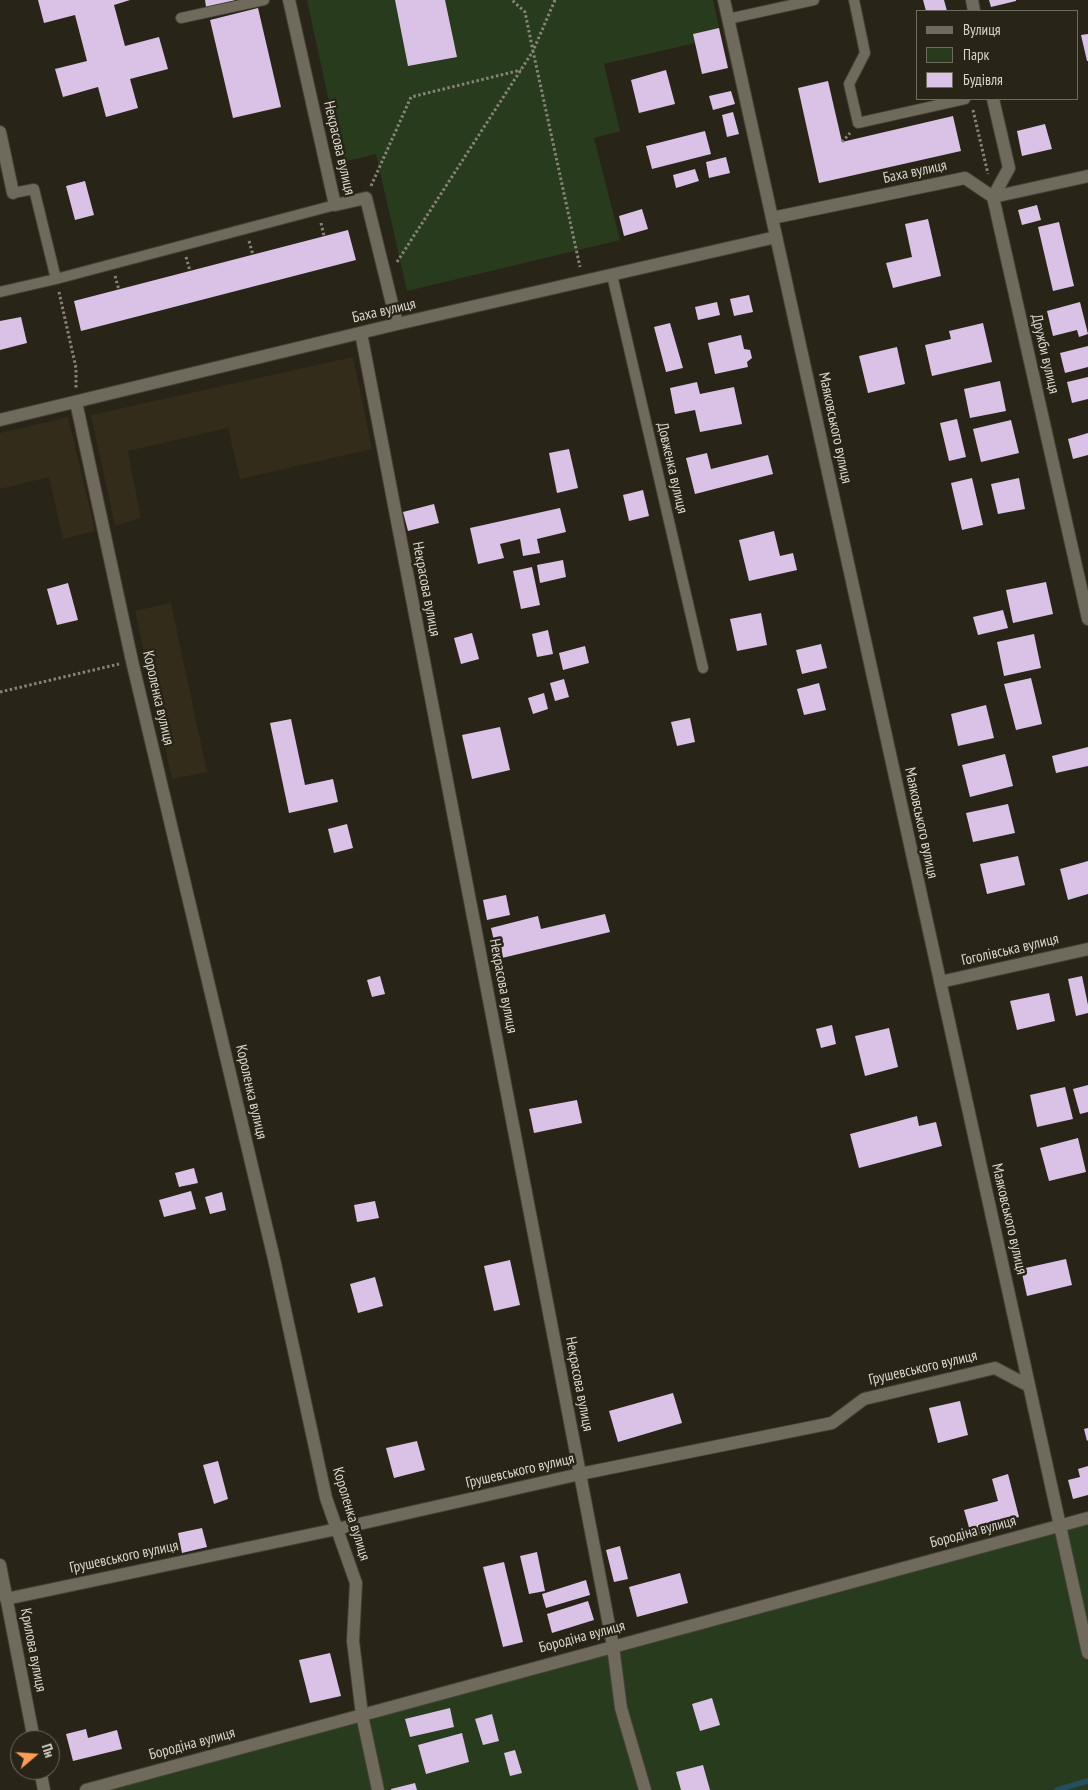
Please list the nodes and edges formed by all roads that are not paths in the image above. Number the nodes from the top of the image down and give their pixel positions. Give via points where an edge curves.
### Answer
1 (264, 0) edge
2 (289, 0) edge
3 (724, 0) edge
4 (814, 0) edge
5 (854, 0) edge
6 (181, 18) dead end
7 (728, 19) junction
8 (961, 100) edge
9 (993, 100) edge
10 (0, 132) edge
11 (1088, 176) edge
12 (13, 193) joint
13 (993, 197) junction
14 (335, 205) junction
15 (772, 218) junction
16 (776, 237) junction
17 (612, 275) junction
18 (56, 279) junction
19 (0, 292) edge
20 (397, 324) junction
21 (361, 333) junction
22 (76, 402) junction
23 (0, 420) edge
24 (1088, 619) edge
25 (703, 668) dead end
26 (1088, 949) edge
27 (940, 982) junction
28 (1029, 1386) junction
29 (580, 1474) junction
30 (1088, 1518) edge
31 (1059, 1526) junction
32 (337, 1529) junction
33 (0, 1565) edge
34 (6, 1599) junction
35 (613, 1646) junction
36 (1088, 1653) edge
37 (362, 1715) junction
38 (32, 1730) edge
39 (86, 1790) edge
40 (378, 1790) edge
41 (645, 1790) edge

1 - 6 lane
2 - 14 street, Некрасова вулиця
3 - 7 street, Маяковського вулиця
4 - 7 lane
5 - 8 lane via 865,53 849,84 858,123
7 - 15 street, Маяковського вулиця
9 - 13 street via 1009,168
10 - 12 street
11 - 13 street
12 - 18 lane via 34,188
13 - 15 street, Баха вулиця via 965,178
13 - 24 street, Дружби вулиця
14 - 18 lane
14 - 20 street, Некрасова вулиця via 366,198
15 - 16 street, Маяковського вулиця
16 - 17 street, Баха вулиця
16 - 27 street, Маяковського вулиця
17 - 20 street, Баха вулиця
17 - 25 lane, Довженка вулиця
18 - 19 lane
20 - 21 street, Баха вулиця
21 - 22 street, Баха вулиця
21 - 29 street, Некрасова вулиця
22 - 23 street, Баха вулиця
22 - 32 street, Короленка вулиця via 132,661 274,1259 326,1498
26 - 27 street, Гоголівська вулиця
27 - 28 street, Маяковського вулиця
28 - 29 street, Грушевського вулиця via 995,1368 864,1398 832,1423
28 - 31 street, Маяковського вулиця
29 - 32 street, Грушевського вулиця
29 - 35 street, Некрасова вулиця
30 - 31 street, Бородіна вулиця
31 - 35 street, Бородіна вулиця
31 - 36 street, Маяковського вулиця
32 - 34 street, Грушевського вулиця
32 - 37 street, Короленка вулиця via 356,1582 353,1641
33 - 34 street, Крилова вулиця
34 - 38 street, Крилова вулиця
35 - 37 street, Бородіна вулиця
35 - 41 street, Некрасова вулиця via 621,1708
37 - 39 street, Бородіна вулиця
37 - 40 street, Короленка вулиця

